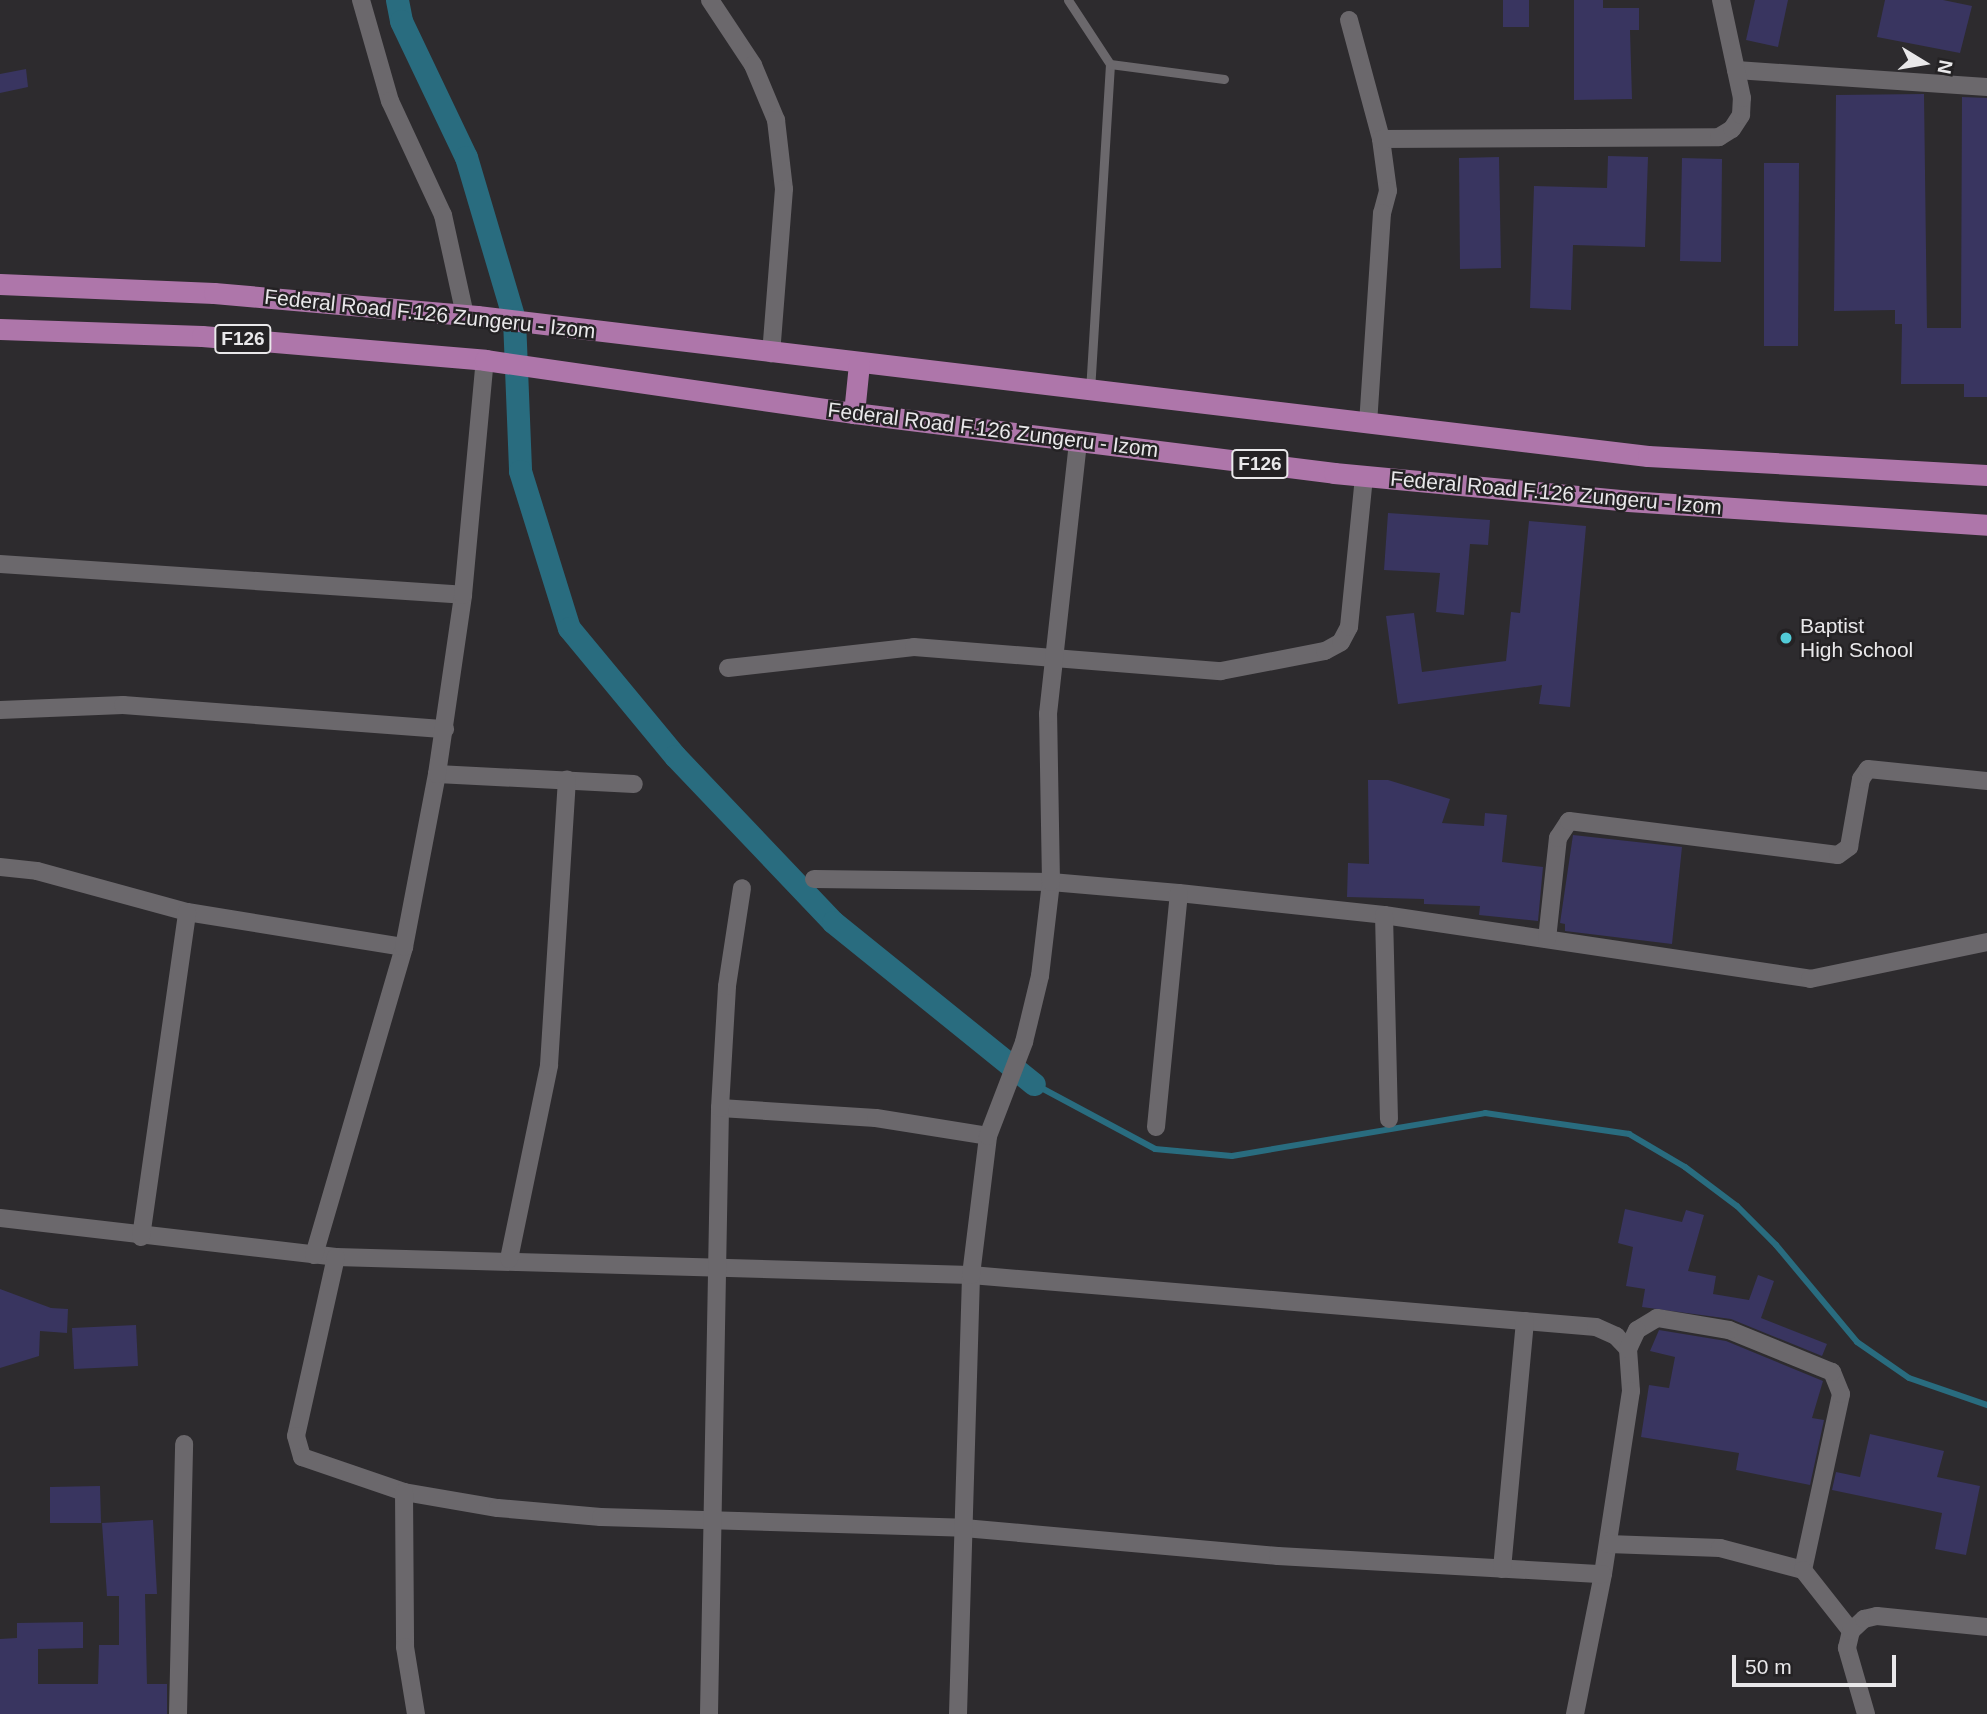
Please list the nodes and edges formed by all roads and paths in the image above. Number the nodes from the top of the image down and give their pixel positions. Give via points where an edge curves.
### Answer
1 (361, 0) edge
2 (710, 0) edge
3 (1068, 0) edge
4 (1721, 0) edge
5 (1349, 20) dead end
6 (1111, 64) junction
7 (1736, 70) junction
8 (1224, 79) dead end
9 (1987, 87) edge
10 (1381, 139) junction
11 (0, 284) edge
12 (471, 316) junction
13 (0, 329) edge
14 (771, 353) junction
15 (490, 361) junction
16 (859, 364) junction
17 (1090, 391) junction
18 (854, 413) junction
19 (1368, 424) junction
20 (1078, 442) junction
21 (1987, 475) edge
22 (1364, 477) junction
23 (1987, 525) edge
24 (0, 564) edge
25 (463, 595) junction
26 (1053, 660) junction
27 (728, 668) dead end
28 (0, 710) edge
29 (445, 729) junction
30 (437, 774) junction
31 (567, 780) junction
32 (1987, 781) edge
33 (634, 784) dead end
34 (0, 867) edge
35 (814, 880) dead end
36 (1051, 882) junction
37 (742, 888) dead end
38 (1179, 893) junction
39 (187, 912) junction
40 (1384, 915) junction
41 (1547, 939) junction
42 (1987, 942) edge
43 (404, 947) junction
44 (720, 1108) junction
45 (1389, 1119) dead end
46 (1156, 1127) dead end
47 (988, 1136) junction
48 (0, 1218) edge
49 (141, 1237) junction
50 (314, 1255) junction
51 (336, 1257) junction
52 (509, 1259) junction
53 (720, 1267) junction
54 (971, 1275) junction
55 (1525, 1321) junction
56 (1628, 1349) junction
57 (184, 1444) dead end
58 (404, 1492) junction
59 (714, 1522) junction
60 (964, 1528) junction
61 (1608, 1544) junction
62 (1502, 1569) junction
63 (1802, 1570) junction
64 (1603, 1574) junction
65 (1987, 1627) edge
66 (1851, 1631) junction
67 (178, 1714) edge
68 (416, 1714) edge
69 (709, 1714) edge
70 (958, 1714) edge
71 (1575, 1714) edge
72 (1866, 1714) edge

1 - 12 street via 390,101 443,215
2 - 14 street via 754,65 776,120 784,189
3 - 6 lane
4 - 7 street
5 - 10 street
6 - 8 lane
6 - 17 lane
7 - 9 street
7 - 10 street via 1741,115 1732,130 1719,137
10 - 19 street via 1388,191 1382,213
11 - 12 main road, Federal Road F.126 Zungeru - Izom / F126 via 214,293
12 - 14 main road, Federal Road F.126 Zungeru - Izom / F126
13 - 15 main road, Federal Road F.126 Zungeru - Izom / F126 via 202,336
14 - 16 main road, Federal Road F.126 Zungeru - Izom / F126
15 - 18 main road, Federal Road F.126 Zungeru - Izom / F126
15 - 25 street
16 - 17 main road, Federal Road F.126 Zungeru - Izom / F126
16 - 18 main road
17 - 19 main road, Federal Road F.126 Zungeru - Izom / F126
18 - 20 main road, Federal Road F.126 Zungeru - Izom / F126
19 - 21 main road, Federal Road F.126 Zungeru - Izom / F126 via 1648,456
20 - 22 main road, Federal Road F.126 Zungeru - Izom / F126
20 - 26 street
22 - 23 main road, Federal Road F.126 Zungeru - Izom / F126 via 1628,501
22 - 26 street via 1349,627 1341,642 1325,651 1221,671
24 - 25 street
25 - 29 street
26 - 27 street via 878,648
26 - 36 street via 1048,714
28 - 29 street via 123,705
29 - 30 street
30 - 31 street
30 - 43 street
31 - 33 street
31 - 52 street via 549,1065
32 - 41 street via 1868,769 1861,779 1849,847 1838,855 1569,821 1558,838
34 - 39 street via 37,871
35 - 36 street
36 - 38 street
36 - 47 street via 1038,993
37 - 44 street via 727,986
38 - 40 street
38 - 46 street
39 - 43 street
39 - 49 street
40 - 41 street
40 - 45 street
41 - 42 street via 1810,979
43 - 50 street
44 - 47 street via 876,1118
44 - 53 street
47 - 54 street
48 - 49 street
49 - 50 street
50 - 51 street
51 - 52 street
51 - 58 street via 296,1436 302,1457
52 - 53 street
53 - 54 street
53 - 59 street
54 - 55 street
54 - 60 street
55 - 56 street via 1596,1327 1616,1336
55 - 62 street
56 - 61 street via 1631,1391
56 - 63 street via 1637,1330 1657,1318 1729,1330 1832,1372 1841,1394
57 - 67 street
58 - 59 street via 498,1508
58 - 68 street via 405,1647
59 - 60 street
59 - 69 street
60 - 62 street via 1278,1556
60 - 70 street
61 - 63 street via 1720,1548
61 - 64 street
62 - 64 street
63 - 66 street
64 - 71 street
65 - 66 street via 1877,1615
66 - 72 street via 1847,1648

